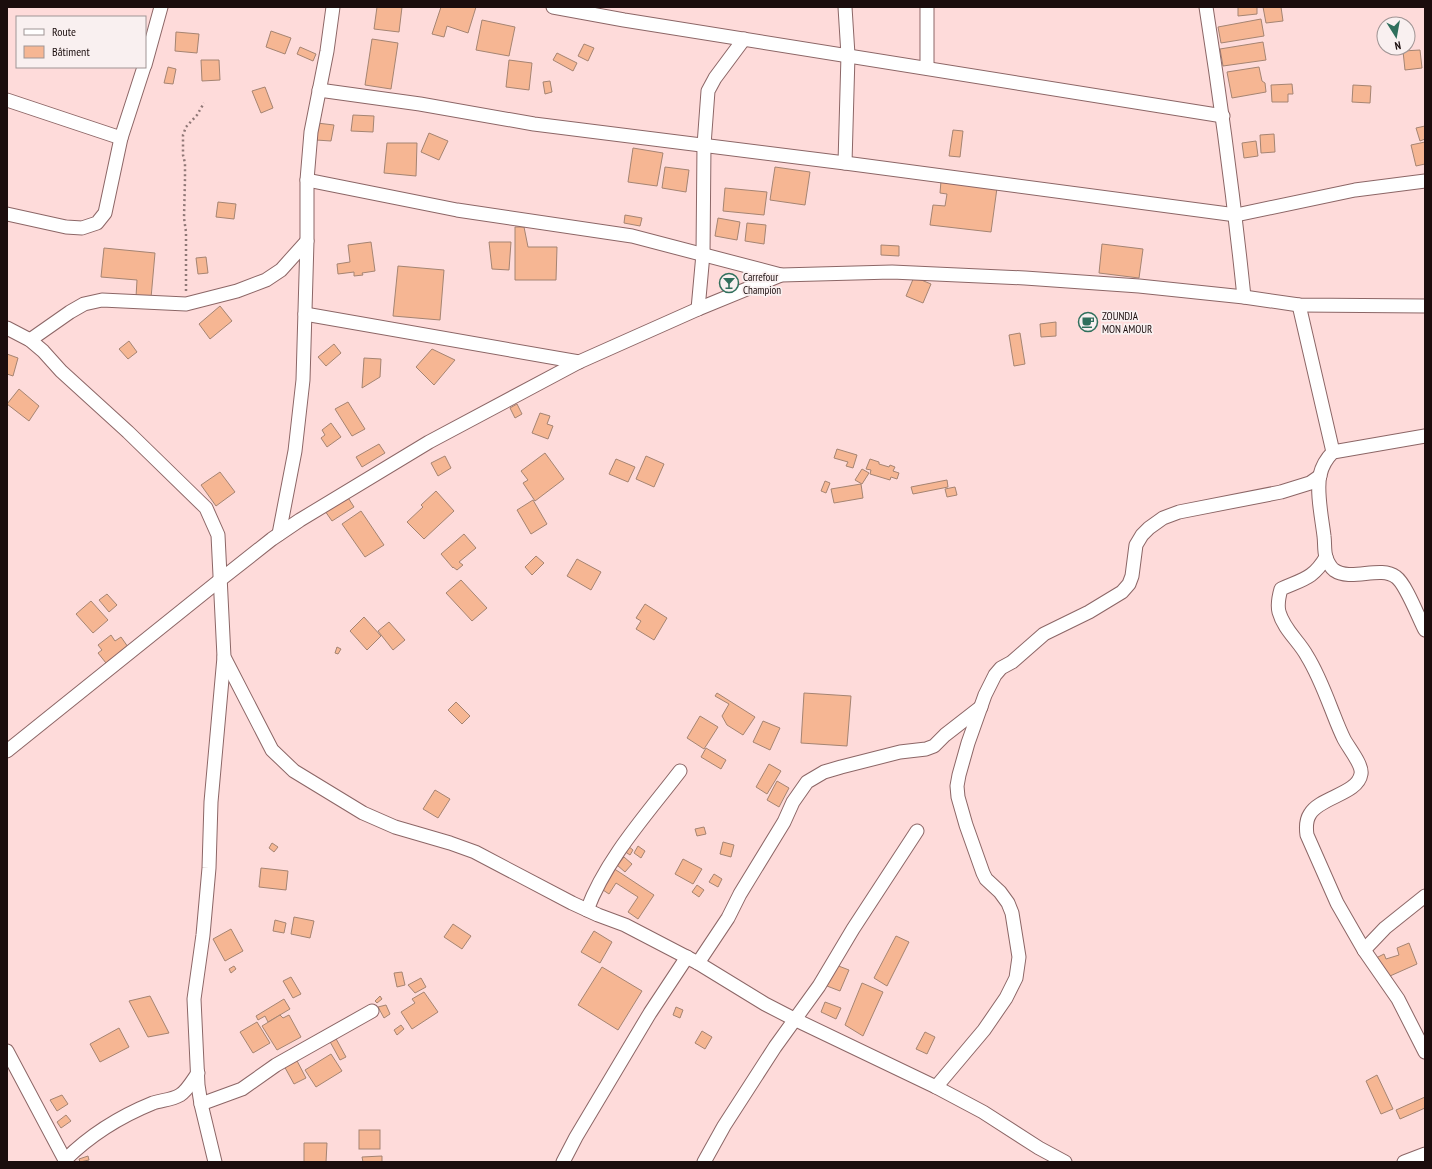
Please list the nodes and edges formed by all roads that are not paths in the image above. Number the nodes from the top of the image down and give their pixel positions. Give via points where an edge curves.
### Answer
1 (161, 7) edge
2 (333, 7) edge
3 (554, 7) edge
4 (844, 7) edge
5 (927, 7) edge
6 (1206, 7) edge
7 (744, 39) junction
8 (848, 55) junction
9 (146, 62) edge
10 (144, 68) edge
11 (927, 68) junction
12 (319, 90) junction
13 (7, 100) edge
14 (1223, 116) junction
15 (121, 138) junction
16 (704, 145) junction
17 (845, 162) junction
18 (307, 180) junction
19 (1425, 181) edge
20 (7, 214) edge
21 (1236, 215) junction
22 (307, 242) junction
23 (703, 254) junction
24 (781, 275) junction
25 (1244, 297) junction
26 (1299, 305) junction
27 (1425, 306) edge
28 (698, 309) junction
29 (305, 314) junction
30 (7, 329) edge
31 (30, 340) junction
32 (579, 362) junction
33 (1425, 436) edge
34 (1333, 452) junction
35 (1320, 476) junction
36 (279, 534) junction
37 (1326, 557) junction
38 (220, 580) junction
39 (1425, 630) edge
40 (224, 657) junction
41 (981, 707) junction
42 (7, 751) edge
43 (680, 771) dead end
44 (916, 831) dead end
45 (1425, 896) edge
46 (587, 910) junction
47 (1364, 950) junction
48 (692, 960) junction
49 (372, 1011) dead end
50 (796, 1020) junction
51 (7, 1052) edge
52 (1425, 1052) edge
53 (198, 1073) junction
54 (936, 1087) junction
55 (201, 1104) junction
56 (1425, 1154) edge
57 (66, 1161) edge
58 (215, 1162) edge
59 (563, 1162) edge
60 (704, 1162) edge
61 (1065, 1162) edge
62 (1404, 1162) edge

1 - 9 street
2 - 12 street
3 - 7 street
4 - 8 street
5 - 11 street
6 - 14 street
7 - 8 street
7 - 16 street via 708,91
8 - 11 street
8 - 17 street
10 - 15 street
11 - 14 street
12 - 16 street via 534,124
12 - 18 street via 311,132
13 - 15 street
14 - 21 street
15 - 20 street via 105,213 97,224 82,228 66,227
16 - 17 street
16 - 23 street
17 - 21 street
18 - 22 street
18 - 23 street via 457,210 632,236
19 - 21 street via 1355,190
21 - 25 street
22 - 29 street
22 - 31 street via 281,270 266,280 237,291 186,304 102,300 84,304
23 - 24 street
23 - 28 street
24 - 25 street via 892,272 1139,286
24 - 28 street
25 - 26 street
26 - 27 street
26 - 34 street
28 - 32 street
29 - 32 street
29 - 36 street via 303,380 295,451
30 - 31 street
31 - 38 street via 206,508 218,535
32 - 36 street via 429,442
33 - 34 street
34 - 35 street via 1325,461
35 - 37 street
35 - 41 street via 1310,483 1281,492 1179,512 1163,518 1142,535 1136,545 1132,576 1122,592 1044,634 1012,662 1001,668 995,675
36 - 38 street
37 - 39 street via 1333,569 1342,574 1378,573 1397,577
37 - 47 street via 1320,568 1311,576 1281,588 1278,597 1279,612 1323,686 1344,739 1360,767 1361,774 1356,784 1309,814 1306,825 1307,835 1337,903
38 - 40 street
38 - 42 street
40 - 46 street via 272,750 294,770 363,813 396,827 475,852
40 - 53 street via 211,802 204,928 194,999
41 - 48 street via 934,746 841,767 824,772 808,782 793,802 728,918
41 - 54 street via 959,775 958,797 983,873 1008,903 1012,913 1019,957 1016,978 1006,998 984,1030
43 - 46 street via 612,860
44 - 50 street
45 - 47 street via 1385,928
46 - 48 street via 625,925
47 - 52 street via 1398,1000
48 - 50 street
48 - 59 street via 646,1020
49 - 55 street via 276,1065 242,1089
50 - 54 street
50 - 60 street via 724,1126
51 - 57 street
53 - 55 street
53 - 57 street via 180,1095 154,1103 109,1125 89,1138
54 - 61 street via 983,1112
55 - 58 street
56 - 62 street

